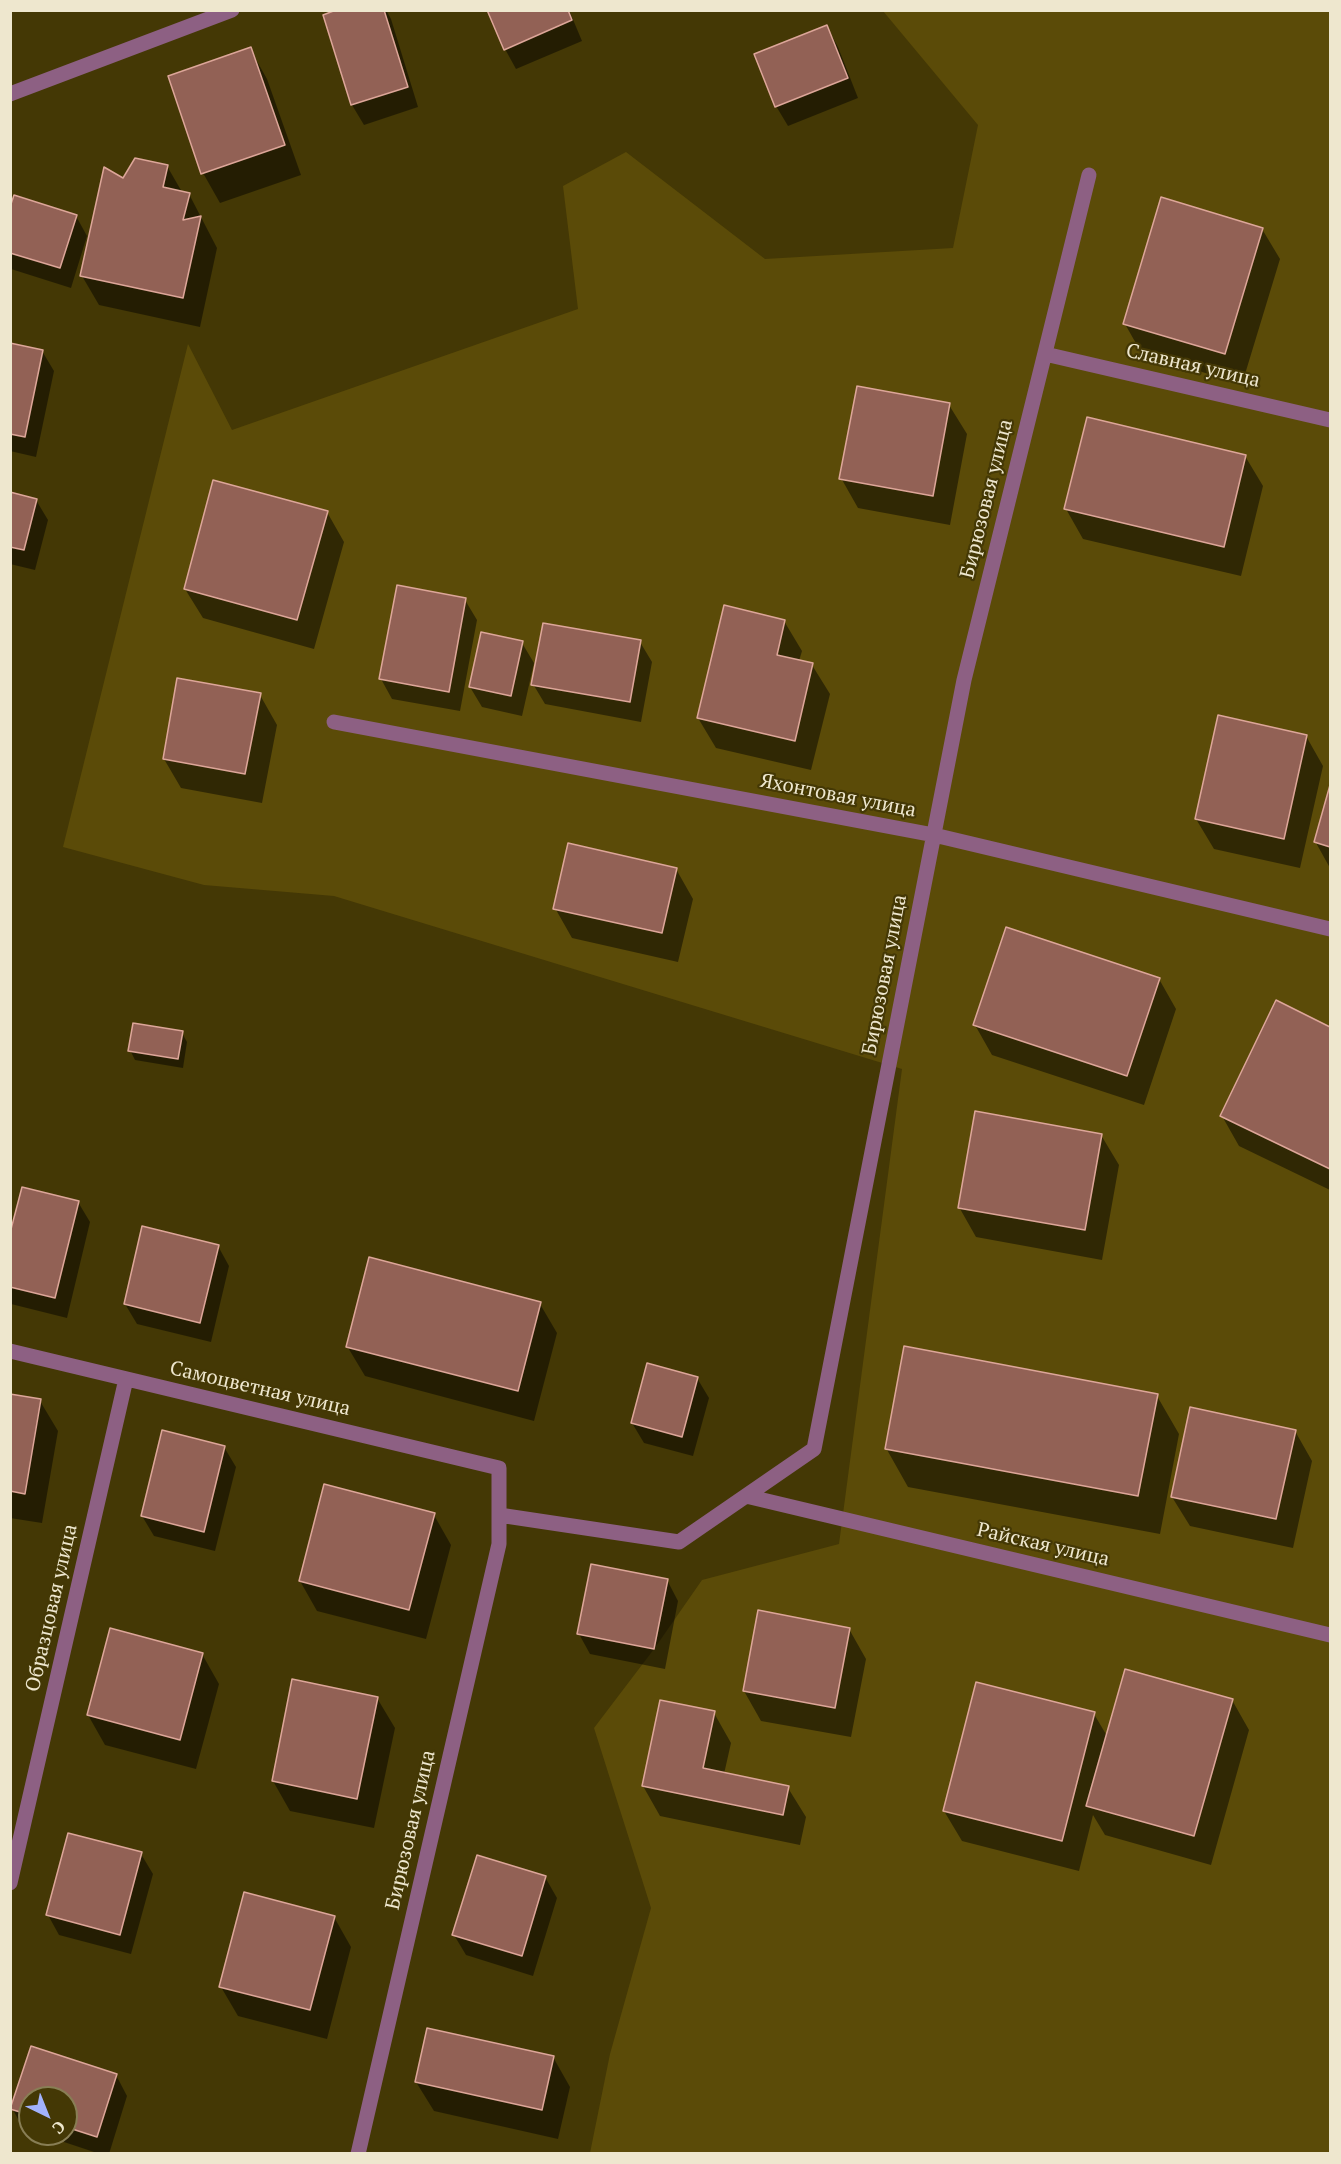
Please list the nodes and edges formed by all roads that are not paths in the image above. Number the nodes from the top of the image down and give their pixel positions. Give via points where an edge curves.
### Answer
1 (232, 10) edge
2 (10, 94) edge
3 (1089, 175) dead end
4 (1045, 354) junction
5 (1330, 420) edge
6 (334, 722) dead end
7 (934, 835) junction
8 (1330, 929) edge
9 (10, 1351) edge
10 (126, 1379) junction
11 (499, 1468) joint
12 (746, 1496) junction
13 (499, 1515) junction
14 (1330, 1635) edge
15 (10, 1883) edge
16 (358, 2154) edge

1 - 2 street
3 - 4 street, Бирюзовая улица
4 - 5 street, Славная улица
4 - 7 street, Бирюзовая улица via 963,680
6 - 7 street, Яхонтовая улица
7 - 8 street, Яхонтовая улица
7 - 12 street, Бирюзовая улица via 814,1449
9 - 10 street, Самоцветная улица
10 - 11 street, Самоцветная улица
10 - 15 street, Образцовая улица
11 - 13 street, Бирюзовая улица
12 - 13 street, Бирюзовая улица via 679,1542
12 - 14 street, Райская улица
13 - 16 street, Бирюзовая улица via 499,1544

